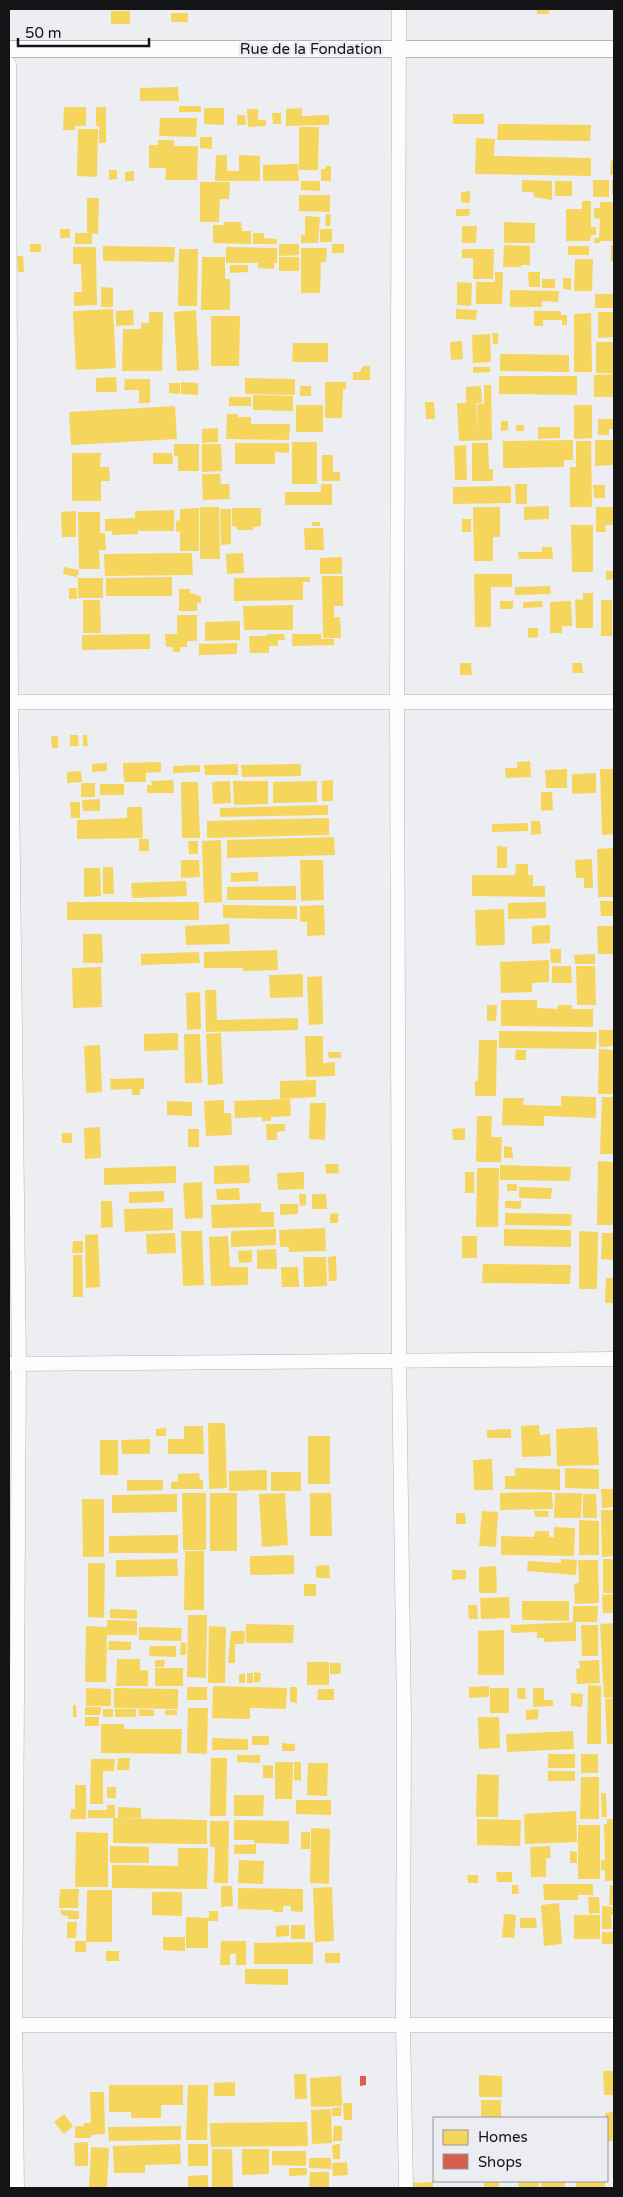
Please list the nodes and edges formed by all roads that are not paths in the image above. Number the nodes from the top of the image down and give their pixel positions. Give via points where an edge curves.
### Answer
1 (399, 9) edge
2 (399, 48) junction
3 (614, 48) edge
4 (9, 49) edge
5 (9, 64) edge
6 (10, 702) edge
7 (397, 702) junction
8 (614, 702) edge
9 (614, 1359) edge
10 (399, 1360) junction
11 (14, 1364) edge
12 (12, 2025) edge
13 (403, 2025) junction
14 (614, 2025) edge
15 (17, 2188) edge
16 (406, 2188) edge

1 - 2 street
2 - 3 street, Rue de la Fondation
2 - 4 street, Rue de la Fondation
2 - 7 street
5 - 6 street
6 - 7 street
6 - 11 street
7 - 8 street
7 - 10 street
9 - 10 street
10 - 11 street
10 - 13 street via 404,1717
11 - 12 street
12 - 13 street
12 - 15 street
13 - 14 street
13 - 16 street

